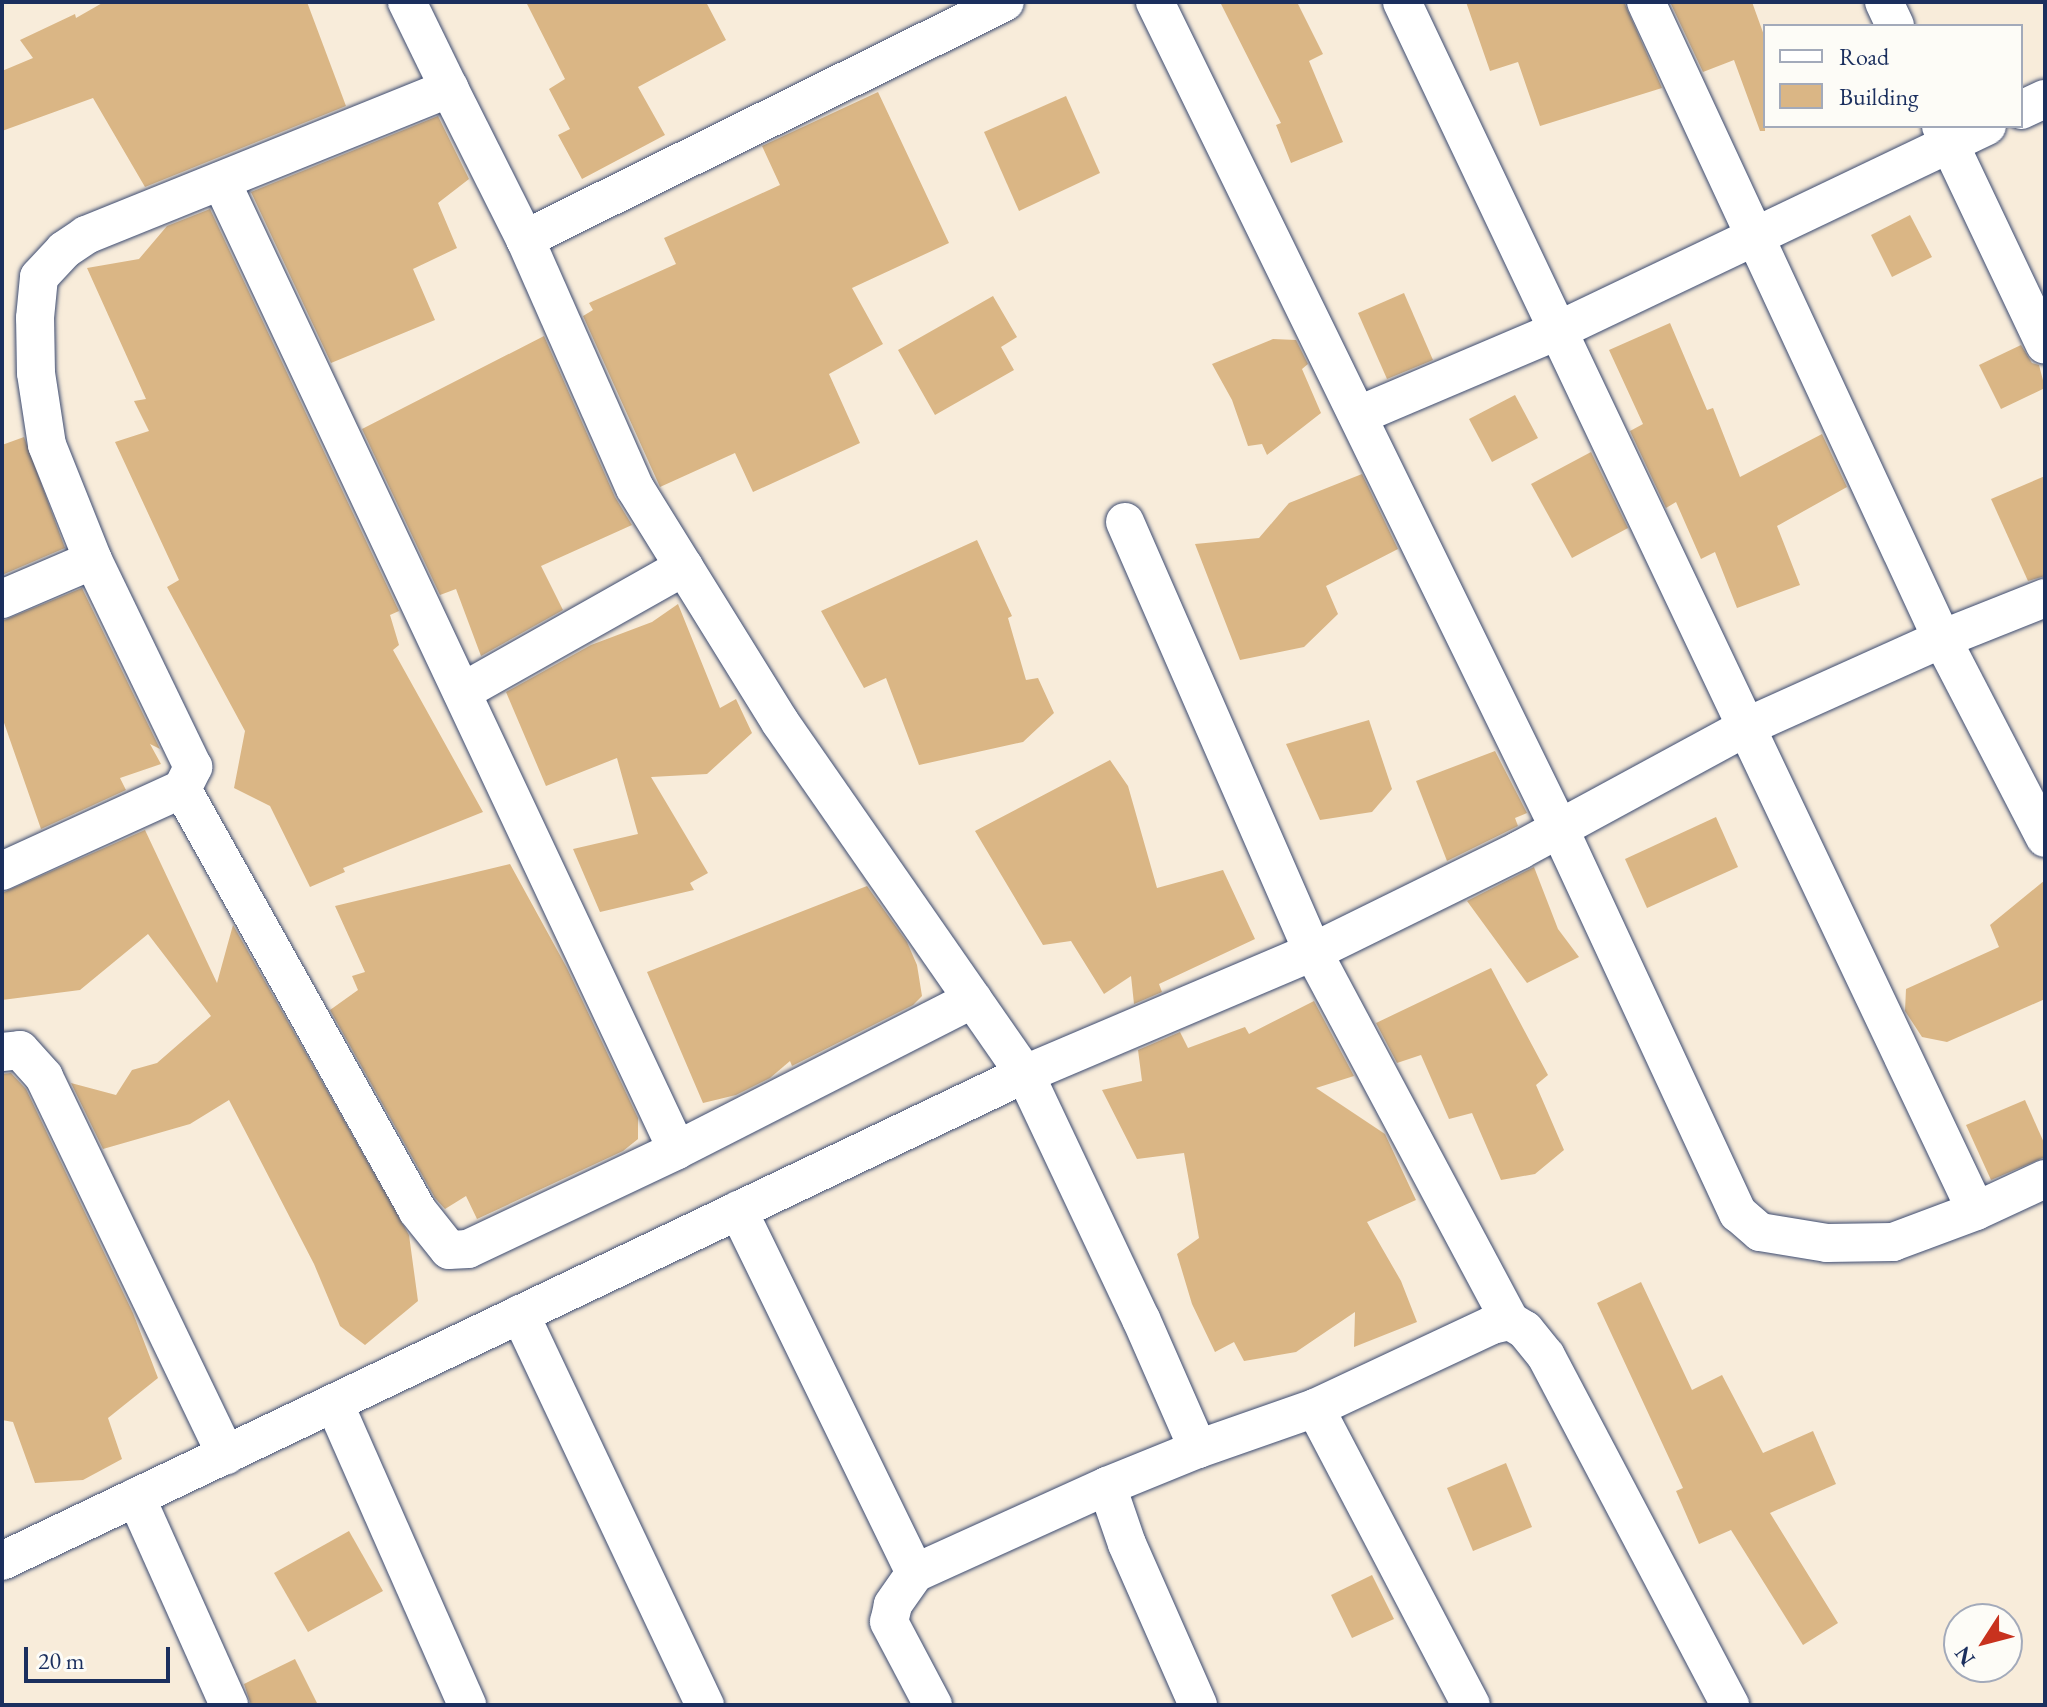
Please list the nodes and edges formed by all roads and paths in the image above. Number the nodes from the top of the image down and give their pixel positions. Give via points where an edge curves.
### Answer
1 (407, 2) edge
2 (1005, 2) edge
3 (1155, 2) edge
4 (1402, 2) edge
5 (1646, 2) edge
6 (1884, 2) edge
7 (1894, 24) edge
8 (449, 88) junction
9 (2045, 99) edge
10 (2023, 109) edge
11 (1978, 128) edge
12 (1945, 135) edge
13 (221, 181) junction
14 (1755, 237) junction
15 (525, 239) junction
16 (1559, 330) junction
17 (2045, 345) edge
18 (1359, 415) junction
19 (1125, 522) dead end
20 (93, 560) junction
21 (684, 567) junction
22 (2045, 598) edge
23 (2, 599) edge
24 (1942, 639) junction
25 (462, 692) junction
26 (1748, 726) junction
27 (182, 789) junction
28 (1559, 828) junction
29 (2045, 838) edge
30 (2, 871) edge
31 (1313, 952) junction
32 (973, 999) junction
33 (2, 1052) edge
34 (1025, 1074) junction
35 (677, 1150) junction
36 (2045, 1179) edge
37 (738, 1210) junction
38 (1976, 1211) junction
39 (520, 1314) junction
40 (1510, 1321) junction
41 (334, 1403) junction
42 (1315, 1408) junction
43 (1198, 1449) junction
44 (226, 1455) junction
45 (1107, 1486) junction
46 (136, 1497) junction
47 (2, 1561) edge
48 (915, 1573) junction
49 (229, 1705) edge
50 (467, 1705) edge
51 (705, 1705) edge
52 (933, 1705) edge
53 (1198, 1705) edge
54 (1471, 1705) edge
55 (1730, 1705) edge

1 - 8 street
2 - 15 street
3 - 18 street
4 - 16 street
5 - 14 street
6 - 7 street
8 - 13 street
8 - 15 street
9 - 10 street
11 - 12 street
12 - 14 street
12 - 17 street
13 - 20 street via 86,235 39,277 36,373 47,445
13 - 25 street
14 - 16 street
14 - 24 street
15 - 21 street via 635,488
16 - 18 street
16 - 26 street
18 - 28 street
19 - 31 street
20 - 23 street
20 - 27 street via 193,767
21 - 25 street
21 - 32 street via 780,722
22 - 24 street
24 - 26 street
24 - 29 street
25 - 35 street
26 - 28 street
26 - 38 street
27 - 30 street
27 - 35 street via 417,1210 449,1250 468,1249
28 - 31 street
28 - 38 street via 1738,1213 1748,1224 1760,1232 1827,1243 1893,1242
31 - 34 street
31 - 40 street
32 - 34 street
32 - 35 street
33 - 44 street via 20,1050 44,1077
34 - 37 street
34 - 43 street
36 - 38 street
37 - 39 street
37 - 48 street
39 - 41 street
39 - 51 street
40 - 42 street
40 - 55 street via 1525,1330 1546,1356
41 - 44 street
41 - 50 street
42 - 43 street
42 - 54 street
43 - 45 street
44 - 46 street
45 - 48 street
45 - 53 street
46 - 47 street
46 - 49 street
48 - 52 street via 889,1613 889,1622

